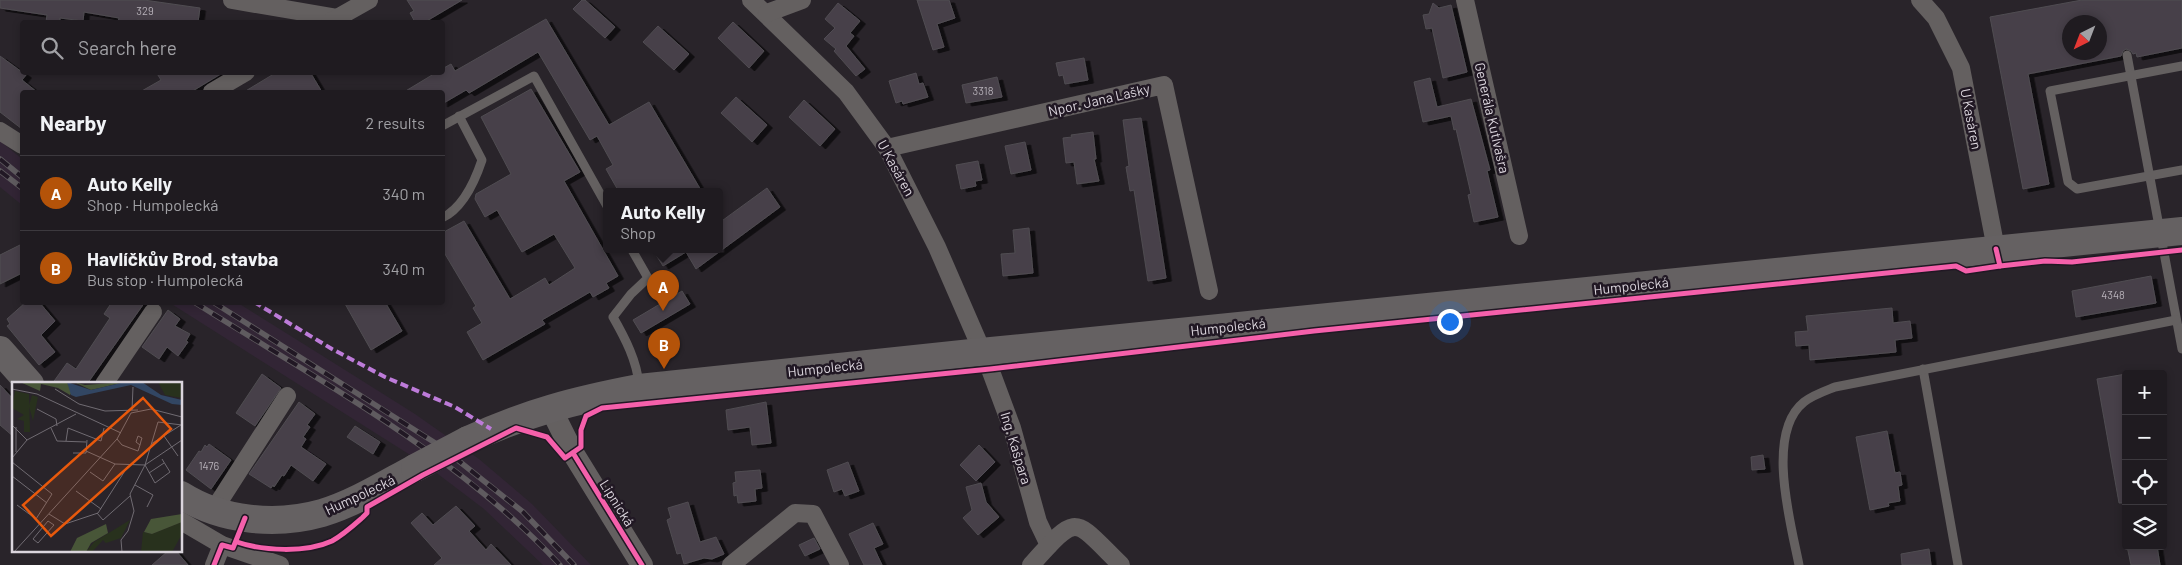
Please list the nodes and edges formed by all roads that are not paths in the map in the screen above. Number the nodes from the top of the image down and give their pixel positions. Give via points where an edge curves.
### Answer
1 (232, 0) edge
2 (370, 0) edge
3 (751, 0) edge
4 (802, 0) edge
5 (1465, 0) edge
6 (1920, 0) edge
7 (767, 13) junction
8 (334, 20) edge
9 (2127, 55) dead end
10 (2182, 66) edge
11 (241, 75) edge
12 (2130, 76) junction
13 (215, 90) edge
14 (459, 116) junction
15 (445, 124) edge
16 (0, 131) edge
17 (20, 144) edge
18 (887, 148) junction
19 (2182, 170) edge
20 (2149, 176) junction
21 (603, 199) edge
22 (445, 217) edge
23 (2171, 232) edge
24 (1519, 236) dead end
25 (1996, 249) junction
26 (634, 253) edge
27 (1209, 290) dead end
28 (153, 312) dead end
29 (2176, 320) junction
30 (2182, 349) edge
31 (0, 350) edge
32 (981, 352) junction
33 (1923, 369) junction
34 (28, 382) edge
35 (105, 382) edge
36 (639, 388) junction
37 (287, 396) dead end
38 (550, 407) junction
39 (182, 495) edge
40 (213, 510) junction
41 (182, 522) edge
42 (222, 545) junction
43 (1049, 545) junction
44 (214, 565) edge
45 (280, 565) edge
46 (642, 565) edge
47 (731, 565) edge
48 (840, 565) edge
49 (1031, 565) edge
50 (1121, 565) edge
51 (1799, 565) edge
52 (1958, 565) edge

1 - 8 street
2 - 8 street
3 - 7 street, U Kasáren
4 - 7 street
5 - 24 street, Generála Kutlvašra
6 - 25 street, U Kasáren via 1936,18 1961,68
7 - 18 street, U Kasáren via 846,92
9 - 12 lane
10 - 12 lane
11 - 13 street
12 - 20 lane
12 - 20 lane via 2050,91 2071,186 2077,189
14 - 15 lane
14 - 21 lane via 534,76
14 - 22 lane via 482,160 475,181 451,214
16 - 17 street
18 - 27 street, Npor. Jana Lašky via 1164,85
18 - 32 street, U Kasáren via 937,248
19 - 20 lane
20 - 23 lane
23 - 25 main road, Humpolecká
23 - 29 lane
25 - 32 main road, Humpolecká
26 - 36 lane via 648,278 613,317 635,363
28 - 35 street
29 - 30 lane
29 - 33 lane
31 - 34 main road
32 - 36 main road, Humpolecká
32 - 43 street, Ing. Kašpara via 1012,428 1038,522
33 - 51 lane via 1835,387 1803,403 1791,418 1782,460
33 - 52 lane
36 - 38 main road, Humpolecká
37 - 40 street
38 - 40 main road, Humpolecká, bridge via 468,440 336,508 308,516 263,520
38 - 46 street, Lipnická via 573,453
39 - 40 main road, Humpolecká
41 - 42 street
42 - 44 street
42 - 45 street
43 - 49 street
43 - 50 street via 1063,530 1076,526 1085,530
47 - 48 street via 795,513 814,514

